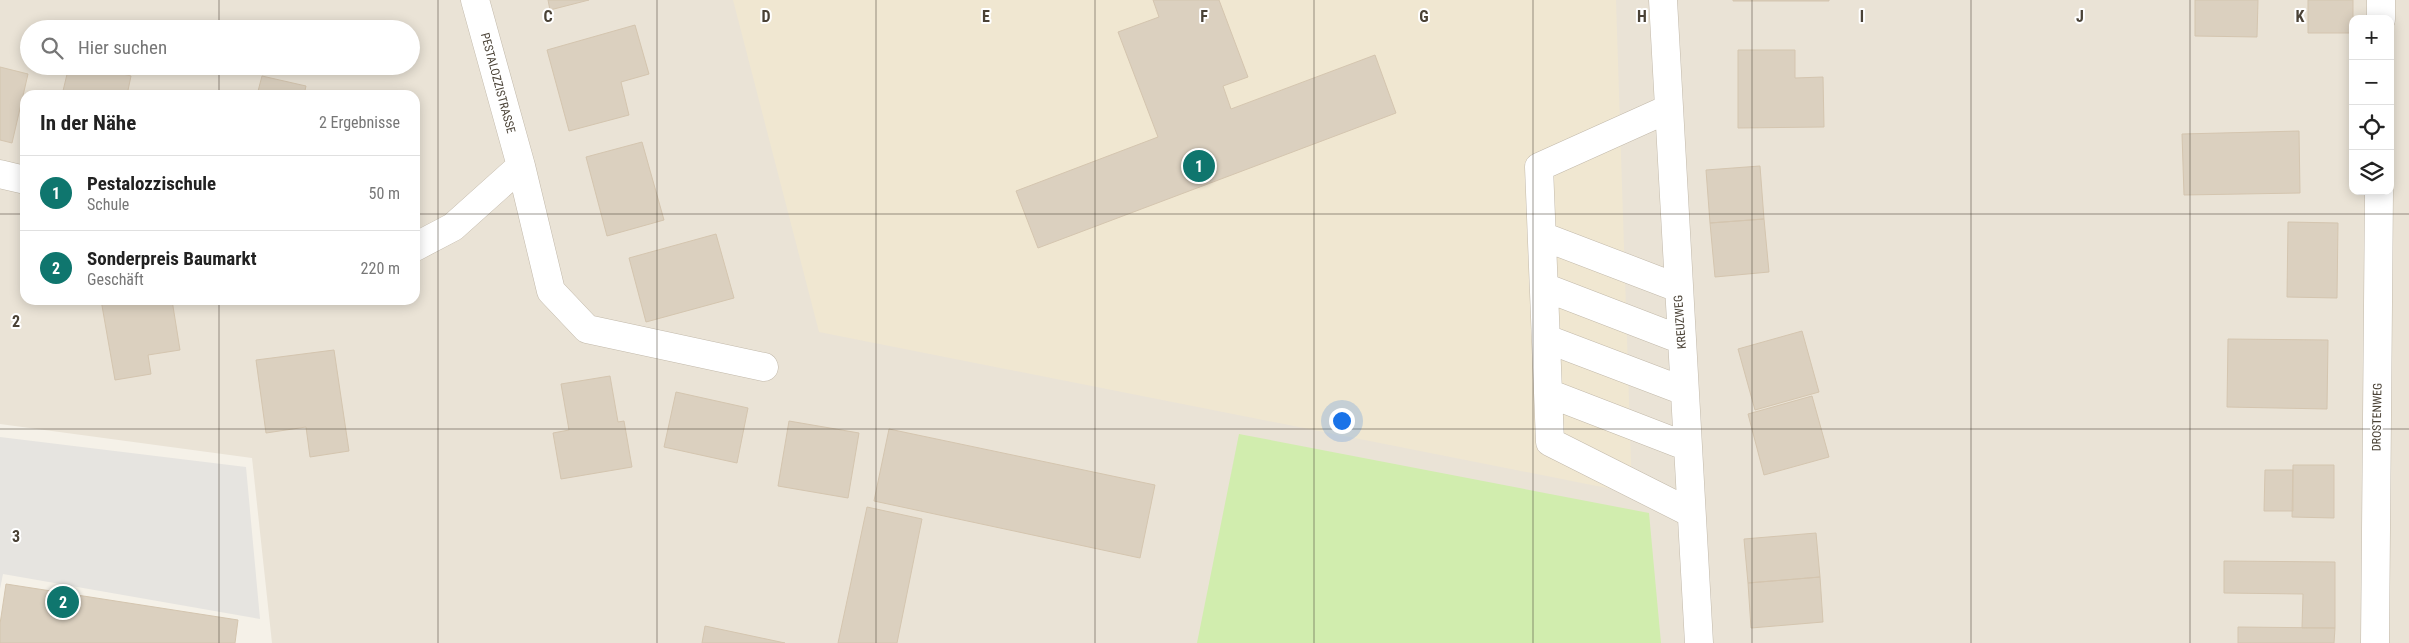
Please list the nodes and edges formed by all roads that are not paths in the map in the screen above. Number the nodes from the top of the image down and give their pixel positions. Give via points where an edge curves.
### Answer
1 (475, 0) edge
2 (1663, 0) edge
3 (2381, 0) edge
4 (2381, 15) edge
5 (1668, 108) junction
6 (521, 166) junction
7 (0, 174) edge
8 (20, 179) edge
9 (2379, 195) edge
10 (1542, 236) junction
11 (420, 244) edge
12 (1544, 287) junction
13 (1678, 288) junction
14 (1547, 339) junction
15 (1682, 340) junction
16 (764, 367) dead end
17 (1684, 391) junction
18 (1548, 393) junction
19 (1688, 447) junction
20 (1692, 513) junction
21 (1699, 643) edge
22 (2375, 643) edge

1 - 6 street, PESTALOZZISTRASSE
2 - 5 street, KREUZWEG
3 - 4 street
5 - 10 street via 1539,167
5 - 13 street, KREUZWEG
6 - 11 street via 454,227
6 - 16 street, PESTALOZZISTRASSE via 551,291 587,329
7 - 8 street
9 - 22 street, DROSTENWEG
10 - 12 street
10 - 13 street
12 - 14 street
12 - 15 street
13 - 15 street, KREUZWEG
14 - 17 street
14 - 18 street
15 - 17 street, KREUZWEG
17 - 19 street, KREUZWEG
18 - 19 street
18 - 20 street via 1550,442
19 - 20 street, KREUZWEG
20 - 21 street, KREUZWEG

